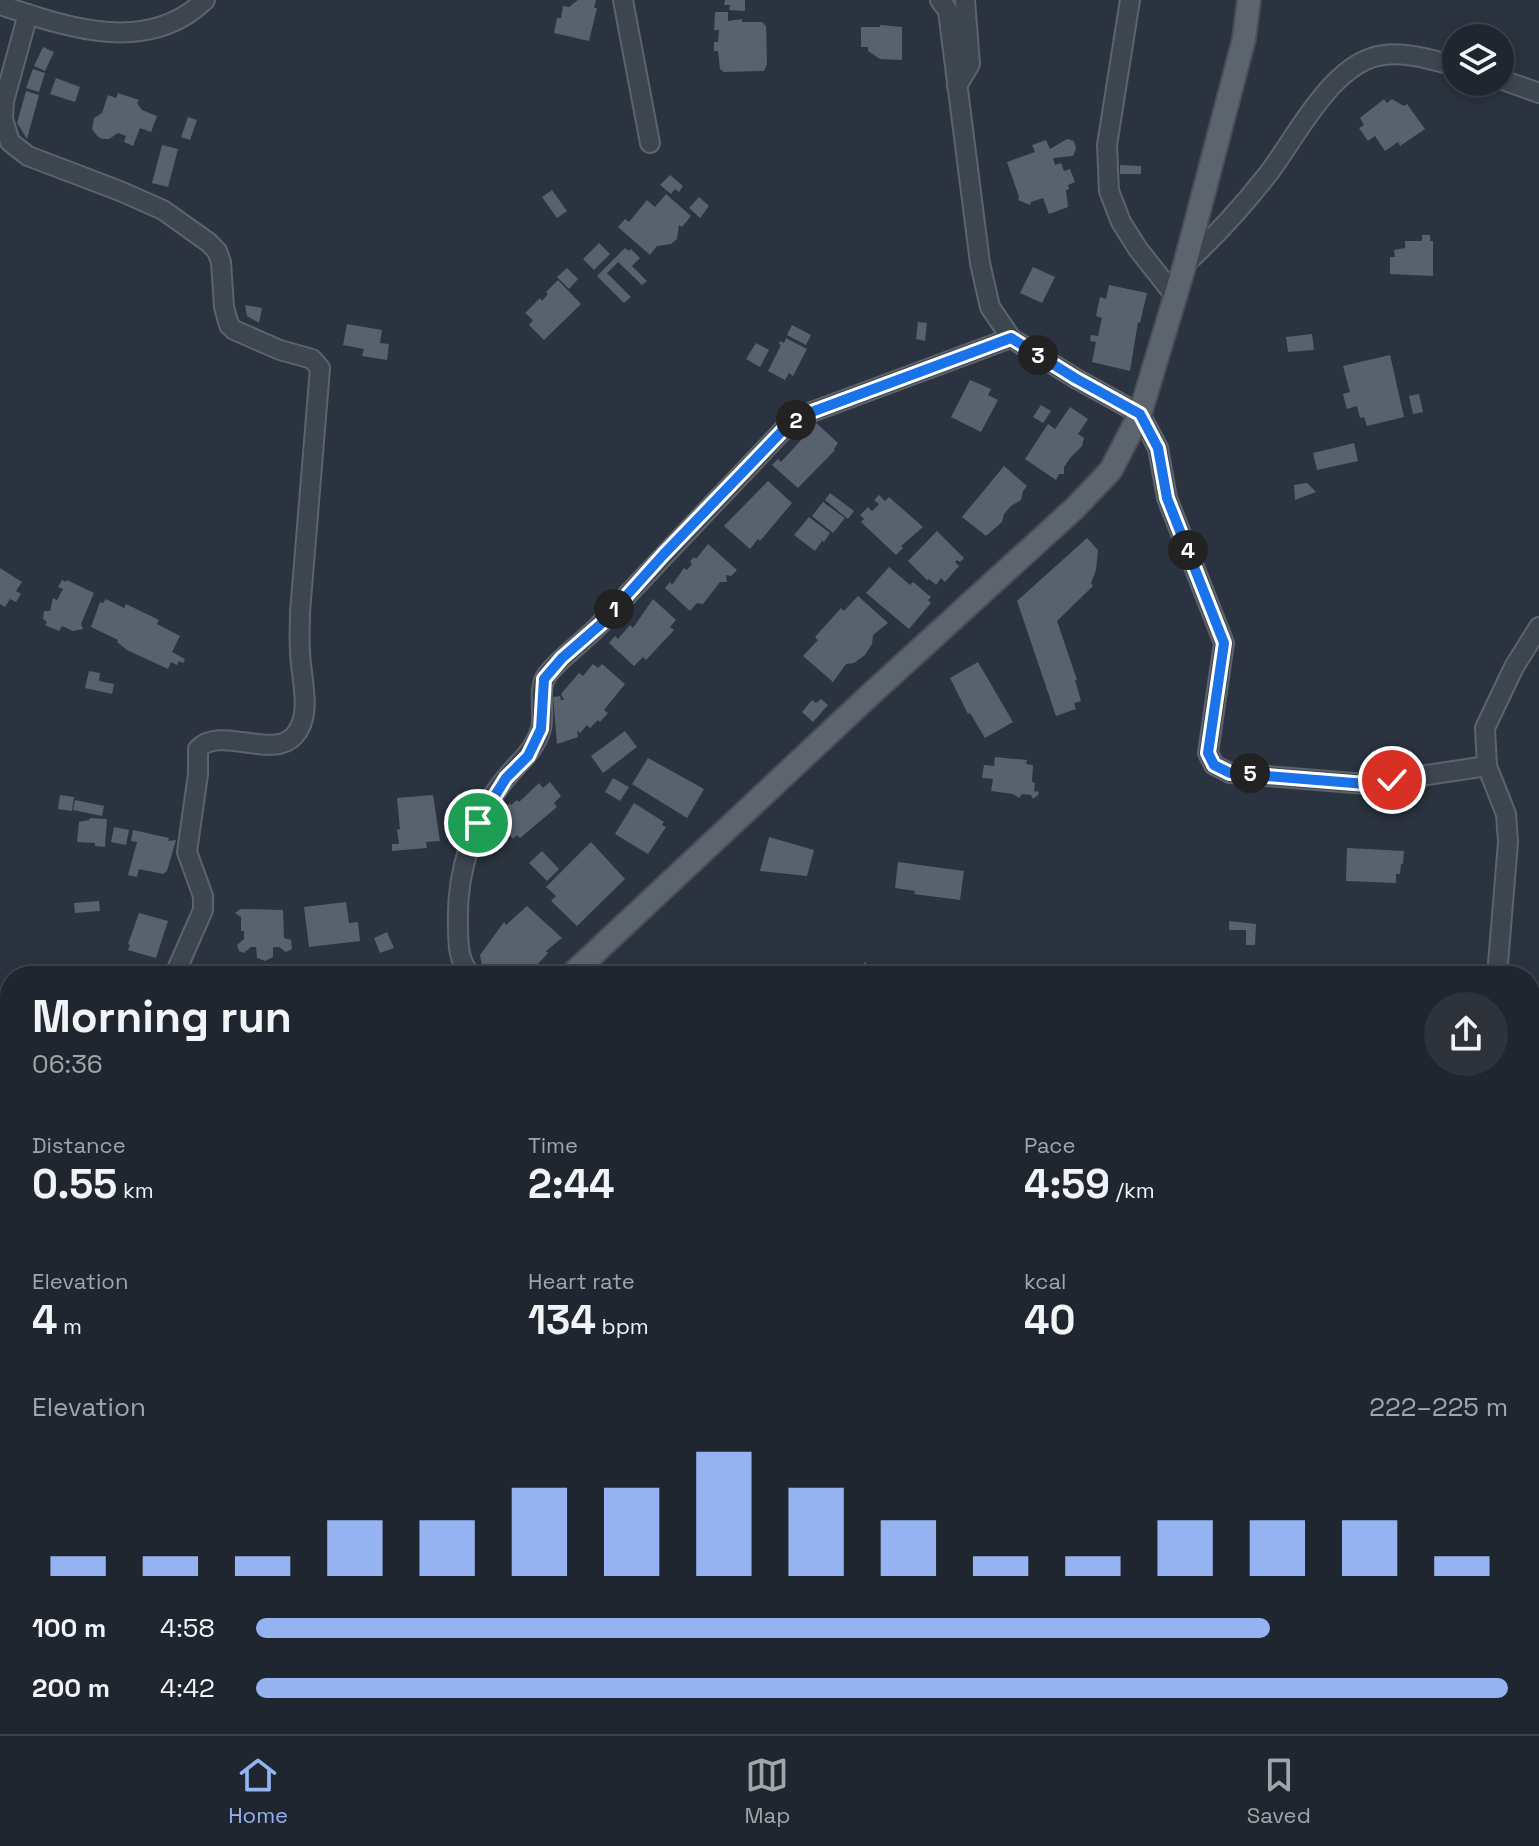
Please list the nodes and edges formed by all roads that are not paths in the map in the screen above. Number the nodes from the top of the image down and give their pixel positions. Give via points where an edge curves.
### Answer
1 (205, 0) edge
2 (623, 0) edge
3 (940, 0) edge
4 (965, 0) edge
5 (1130, 0) edge
6 (1249, 0) edge
7 (0, 5) edge
8 (28, 14) junction
9 (1442, 63) edge
10 (1514, 84) edge
11 (957, 86) junction
12 (1539, 93) edge
13 (650, 143) dead end
14 (1185, 264) junction
15 (1175, 296) junction
16 (1011, 338) junction
17 (1140, 414) junction
18 (1539, 627) edge
19 (1487, 766) junction
20 (178, 966) edge
21 (464, 966) edge
22 (581, 966) edge
23 (1498, 966) edge

1 - 8 street via 168,25 121,34
2 - 13 street
3 - 11 street via 948,11
4 - 11 street via 970,64
5 - 15 street via 1107,145 1109,191 1121,222
6 - 14 main road via 1244,39
7 - 8 street
8 - 20 street via 4,101 10,142 28,156 163,210 197,233 217,251 229,325 312,359 320,368 300,612 303,716 287,741 214,740 198,749 187,852 203,910
9 - 14 street via 1383,55 1341,77 1244,204
10 - 12 street
11 - 16 street via 980,263 990,307
14 - 15 main road
15 - 17 main road
16 - 17 street
16 - 21 street via 788,425 601,624 562,658 544,679 541,729 528,756 506,778 478,823 462,873 457,907
17 - 19 street via 1158,448 1167,498 1224,643 1208,753 1214,765 1230,773 1366,784
17 - 22 main road via 1111,470 1075,508
18 - 19 street via 1485,728
19 - 23 street via 1506,814 1508,842

